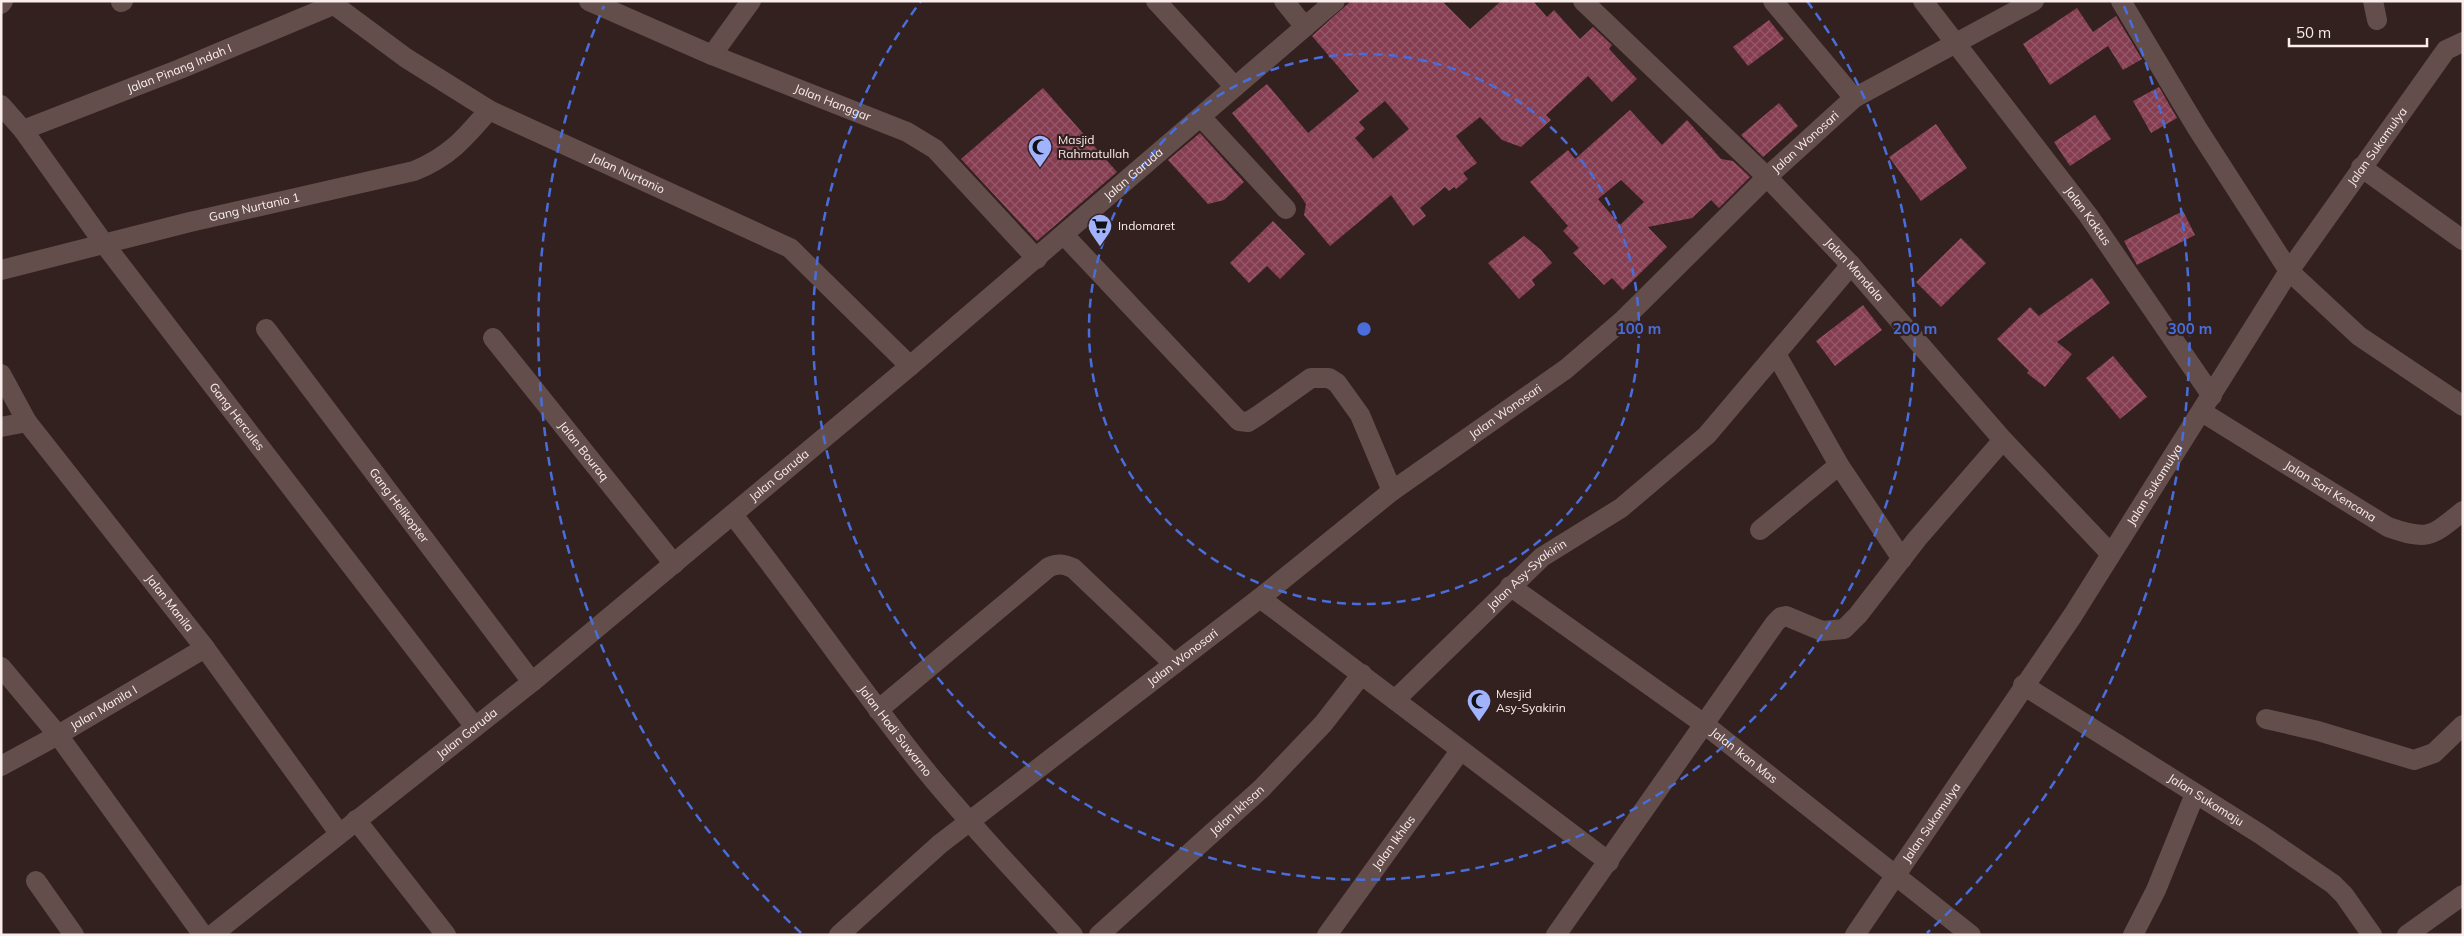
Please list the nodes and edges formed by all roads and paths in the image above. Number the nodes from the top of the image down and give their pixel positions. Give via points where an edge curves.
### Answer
1 (589, 1) edge
2 (751, 1) edge
3 (1156, 1) edge
4 (1284, 1) edge
5 (1335, 1) edge
6 (1582, 1) edge
7 (1772, 1) edge
8 (1923, 1) edge
9 (2034, 1) edge
10 (2121, 1) edge
11 (331, 3) edge
12 (1305, 28) junction
13 (1955, 42) junction
14 (2463, 42) edge
15 (712, 56) junction
16 (1235, 87) junction
17 (1854, 98) junction
18 (1, 105) edge
19 (488, 110) junction
20 (1201, 117) junction
21 (23, 130) junction
22 (2361, 167) junction
23 (1767, 177) junction
24 (1286, 209) dead end
25 (1064, 235) junction
26 (2463, 240) edge
27 (105, 245) junction
28 (1037, 259) junction
29 (1851, 265) junction
30 (1, 270) edge
31 (2289, 271) junction
32 (266, 329) dead end
33 (493, 338) dead end
34 (1776, 354) junction
35 (910, 366) junction
36 (1, 374) edge
37 (2207, 404) junction
38 (2463, 406) edge
39 (27, 422) junction
40 (1, 426) edge
41 (2003, 440) junction
42 (1839, 465) junction
43 (1392, 491) junction
44 (2463, 511) edge
45 (732, 515) junction
46 (1760, 530) dead end
47 (2111, 554) junction
48 (1902, 559) junction
49 (674, 564) junction
50 (1510, 586) junction
51 (1260, 598) junction
52 (205, 648) junction
53 (1174, 664) junction
54 (1, 667) edge
55 (1362, 674) junction
56 (532, 682) junction
57 (2023, 685) junction
58 (1395, 700) junction
59 (878, 710) junction
60 (2266, 719) dead end
61 (1704, 724) junction
62 (2463, 725) edge
63 (475, 727) junction
64 (58, 735) junction
65 (1460, 751) junction
66 (4, 759) edge
67 (2195, 794) junction
68 (356, 820) junction
69 (971, 821) junction
70 (339, 833) junction
71 (1609, 862) junction
72 (1896, 875) junction
73 (36, 881) dead end
74 (2463, 895) edge
75 (74, 935) edge
76 (203, 935) edge
77 (212, 935) edge
78 (446, 935) edge
79 (839, 935) edge
80 (1073, 935) edge
81 (1099, 935) edge
82 (1327, 935) edge
83 (1556, 935) edge
84 (1855, 935) edge
85 (1971, 935) edge
86 (2134, 935) edge
87 (2372, 935) edge
88 (2407, 935) edge

1 - 15 street, Jalan Hanggar
2 - 15 street
3 - 16 street
4 - 12 street
5 - 12 street, Jalan Garuda
6 - 23 street, Jalan Mandala
7 - 17 street
8 - 13 street, Jalan Kaktus
9 - 13 street, Jalan Wonosari
10 - 31 street via 2197,128
11 - 19 street, Jalan Nurtanio via 406,58
11 - 21 street, Jalan Pinang Indah I via 180,69
12 - 16 street, Jalan Garuda
13 - 17 street, Jalan Wonosari
13 - 37 street, Jalan Kaktus via 2088,215
14 - 22 street, Jalan Sukamulya via 2446,50
15 - 28 street, Jalan Hanggar via 907,132 935,148
16 - 20 street, Jalan Garuda
17 - 23 street, Jalan Wonosari
18 - 21 street, Gang Hercules
19 - 27 street, Gang Nurtanio 1 via 451,151 435,163 414,171 190,222
19 - 35 street, Jalan Nurtanio via 790,248
20 - 24 street
20 - 25 street, Jalan Garuda
21 - 27 street, Gang Hercules
22 - 26 street
22 - 31 street, Jalan Sukamulya
23 - 29 street, Jalan Mandala
23 - 43 street, Jalan Wonosari via 1623,320 1566,369
25 - 28 street, Jalan Garuda
25 - 43 street via 1239,420 1248,422 1311,378 1329,378 1337,383 1360,415
27 - 30 street, Gang Nurtanio 1
27 - 63 street, Gang Hercules
28 - 35 street, Jalan Garuda
29 - 34 street, Jalan Asy-Syakirin
29 - 41 street, Jalan Mandala
31 - 37 street, Jalan Sukamulya
31 - 38 street via 2359,336
32 - 56 street, Gang Helikopter
33 - 49 street, Jalan Bouraq
34 - 42 street
34 - 50 street, Jalan Asy-Syakirin via 1707,435 1621,508 1542,556
35 - 45 street, Jalan Garuda
36 - 39 street, Jalan Manila
37 - 44 street, Jalan Sari Kencana via 2388,527 2413,536 2429,535
37 - 47 street, Jalan Sukamulya
39 - 40 street
39 - 52 street, Jalan Manila
41 - 47 street, Jalan Mandala
41 - 48 street
42 - 46 street
42 - 48 street
43 - 51 street, Jalan Wonosari
45 - 49 street, Jalan Garuda
45 - 59 street, Jalan Hadi Suwarno
47 - 57 street, Jalan Sukamulya
48 - 61 street via 1844,629 1822,631 1793,618 1781,617
49 - 56 street, Jalan Garuda
50 - 58 street, Jalan Asy-Syakirin
50 - 61 street, Jalan Ikan Mas
51 - 53 street, Jalan Wonosari
51 - 55 street
52 - 64 street, Jalan Manila I
52 - 70 street, Jalan Manila
53 - 59 street via 1073,568 1056,564
53 - 69 street, Jalan Wonosari
54 - 64 street
55 - 58 street
55 - 81 street, Jalan Ikhsan via 1323,724 1262,788
56 - 63 street, Jalan Garuda
57 - 67 street, Jalan Sukamaju
57 - 72 street, Jalan Sukamulya
58 - 65 street
59 - 69 street, Jalan Hadi Suwarno
60 - 62 street via 2414,760 2434,753
61 - 71 street
61 - 72 street, Jalan Ikan Mas
63 - 68 street, Jalan Garuda
64 - 66 street, Jalan Manila I
64 - 76 street
65 - 71 street
65 - 82 street, Jalan Ikhlas
67 - 86 street
67 - 87 street, Jalan Sukamaju via 2333,884
68 - 70 street, Jalan Garuda
68 - 78 street
69 - 79 street, Jalan Wonosari via 940,844
69 - 80 street, Jalan Hadi Suwarno
70 - 77 street, Jalan Garuda
71 - 83 street
72 - 84 street, Jalan Sukamulya
72 - 85 street, Jalan Ikan Mas
73 - 75 street
74 - 88 street

